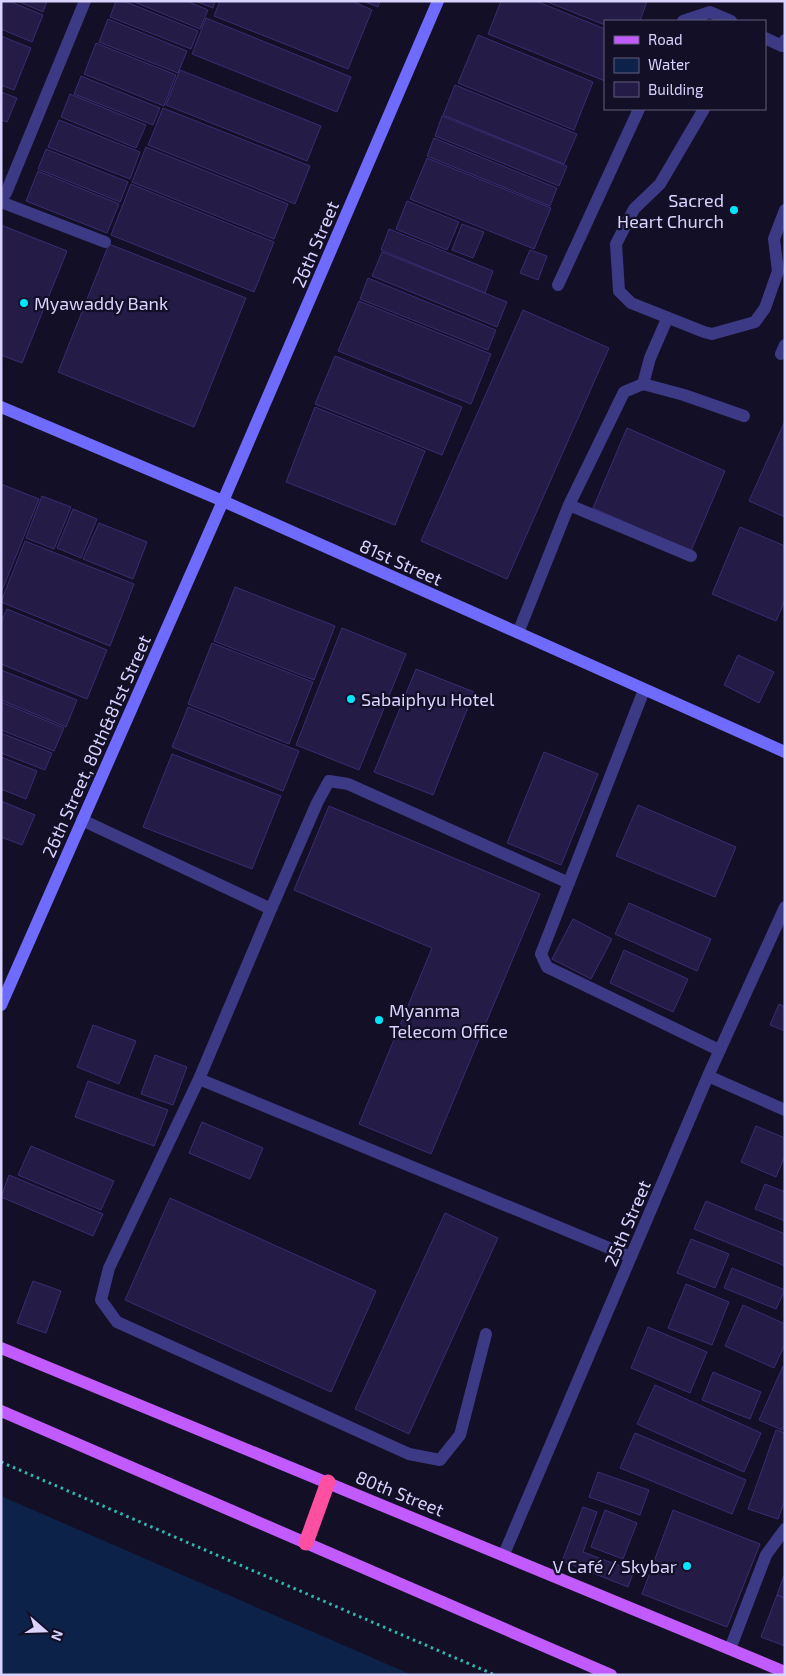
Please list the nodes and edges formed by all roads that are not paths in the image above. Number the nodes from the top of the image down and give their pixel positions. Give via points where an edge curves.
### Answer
1 (86, 1) edge
2 (438, 1) edge
3 (686, 20) edge
4 (729, 20) edge
5 (766, 40) edge
6 (784, 45) edge
7 (639, 110) edge
8 (703, 110) edge
9 (1, 198) edge
10 (1, 202) edge
11 (785, 210) edge
12 (105, 242) dead end
13 (558, 285) dead end
14 (667, 319) junction
15 (643, 384) junction
16 (1, 407) edge
17 (744, 416) dead end
18 (223, 502) junction
19 (569, 505) junction
20 (691, 556) dead end
21 (518, 633) junction
22 (644, 690) junction
23 (785, 752) edge
24 (82, 820) junction
25 (569, 884) junction
26 (785, 907) edge
27 (271, 909) junction
28 (1, 1005) edge
29 (719, 1050) junction
30 (708, 1076) junction
31 (199, 1079) junction
32 (785, 1110) edge
33 (631, 1257) junction
34 (486, 1334) dead end
35 (1, 1348) edge
36 (1, 1411) edge
37 (328, 1482) junction
38 (785, 1530) edge
39 (306, 1543) junction
40 (504, 1554) junction
41 (730, 1649) junction
42 (785, 1672) edge
43 (611, 1675) edge

1 - 9 street via 6,194
2 - 18 main road, 26th Street
3 - 4 street via 710,12
5 - 6 street
7 - 13 street
8 - 14 street via 660,184 634,209 616,244 619,291 630,303
10 - 12 street
11 - 14 street via 774,239 778,272 765,308 755,322 712,334
14 - 15 street
15 - 17 street
15 - 19 street via 624,392
16 - 18 main road, 81st Street
18 - 21 main road, 81st Street
18 - 24 main road, 26th Street, 80th&81st Street
19 - 20 street
19 - 21 street
21 - 22 main road, 81st Street
22 - 23 main road, 81st Street
22 - 25 street
24 - 27 street
24 - 28 main road, 26th Street, 80th&81st Street
25 - 27 street via 348,784 329,782
25 - 29 street via 541,954 547,967
26 - 29 street, 25th Street
27 - 31 street
29 - 30 street, 25th Street
30 - 32 street
30 - 33 street, 25th Street
31 - 33 street
31 - 34 street via 110,1268 101,1300 117,1322 409,1454 440,1460 460,1435
33 - 40 street, 25th Street
35 - 37 main road, 80th Street
36 - 39 main road
37 - 39 highway
37 - 40 main road, 80th Street
38 - 41 street via 766,1555
39 - 43 main road
40 - 41 main road, 80th Street
41 - 42 main road, 80th Street

